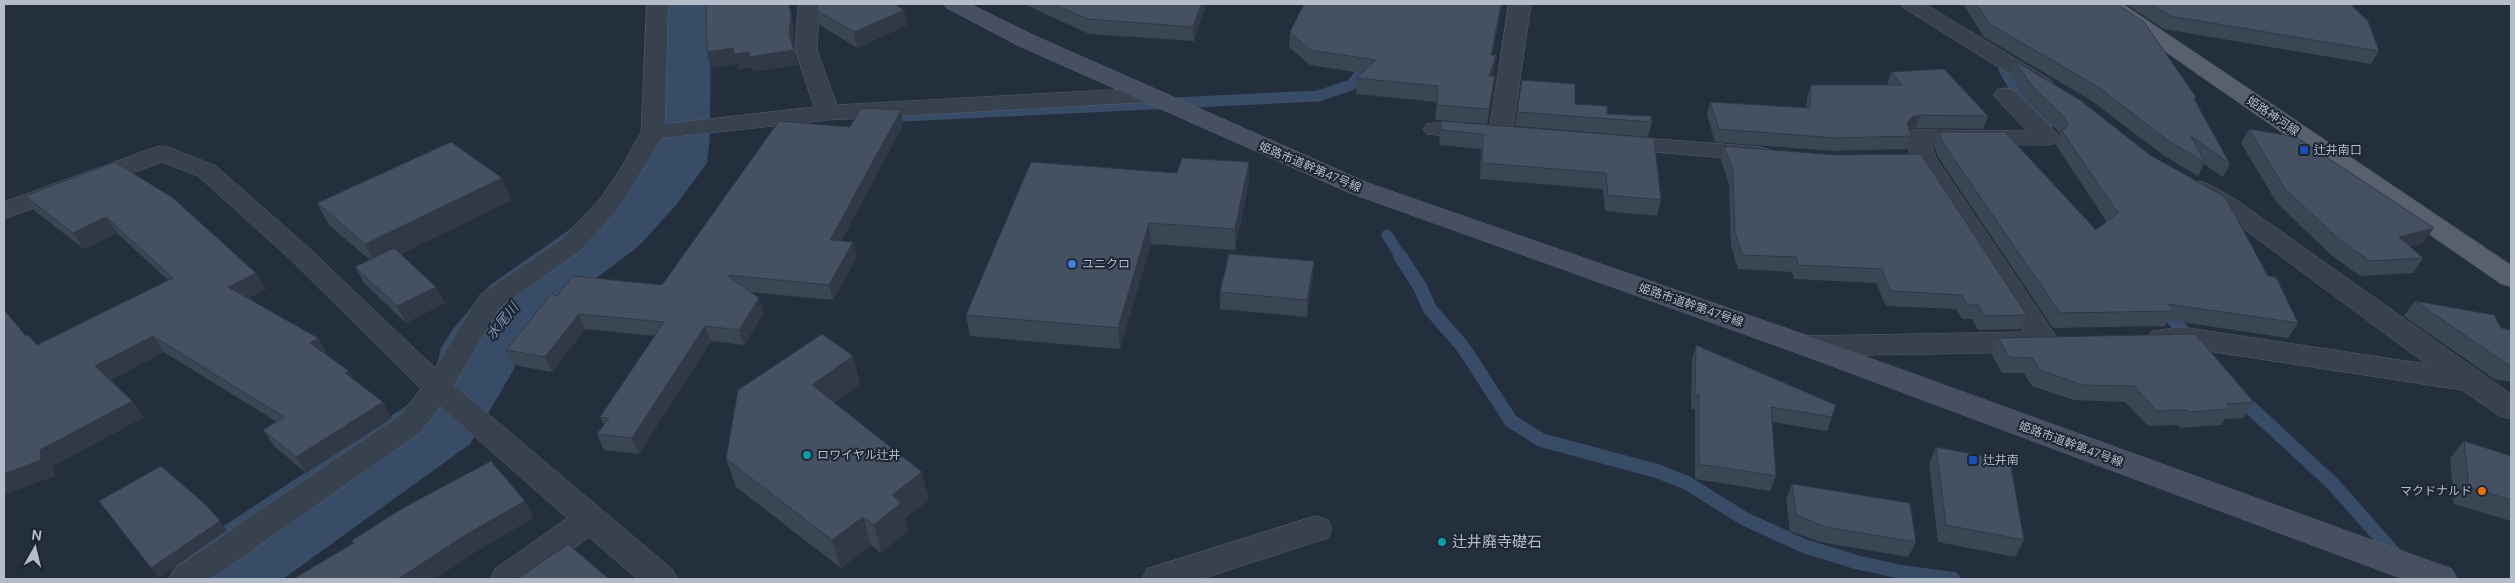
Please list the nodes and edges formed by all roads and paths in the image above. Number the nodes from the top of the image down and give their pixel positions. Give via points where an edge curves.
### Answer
1 (657, 4) edge
2 (808, 4) edge
3 (954, 4) edge
4 (1520, 4) edge
5 (1911, 4) edge
6 (2108, 4) edge
7 (1147, 95) junction
8 (2005, 95) dead end
9 (2060, 96) edge
10 (828, 113) junction
11 (1435, 129) dead end
12 (653, 132) junction
13 (1598, 142) edge
14 (1785, 156) edge
15 (1896, 158) edge
16 (1924, 158) junction
17 (2177, 176) edge
18 (4, 212) edge
19 (2511, 278) edge
20 (2133, 339) edge
21 (2074, 341) edge
22 (2045, 342) junction
23 (1807, 346) junction
24 (2470, 381) junction
25 (438, 388) junction
26 (2511, 389) edge
27 (2511, 408) edge
28 (590, 518) junction
29 (1316, 528) dead end
30 (2432, 578) edge
31 (186, 579) edge
32 (507, 579) edge
33 (660, 579) edge
34 (1159, 579) edge

1 - 12 street
2 - 10 street via 806,50
3 - 7 street, 姫路市道幹第47号線
4 - 11 street via 1510,134
5 - 9 street
6 - 19 main road, 姫路神河線
7 - 10 street
7 - 23 street, 姫路市道幹第47号線 via 1359,188
8 - 16 street via 2048,138 1916,137
10 - 12 street
12 - 25 street via 609,204 571,245 490,301
13 - 14 street
15 - 16 street
16 - 22 street
17 - 24 street via 2226,204
18 - 25 street via 162,153 207,171 300,254
20 - 24 street via 2182,337
21 - 22 street
22 - 23 street
23 - 30 street, 姫路市道幹第47号線
24 - 26 street
24 - 27 street
25 - 28 street
25 - 31 street via 411,423
28 - 32 street
28 - 33 street
29 - 34 street

